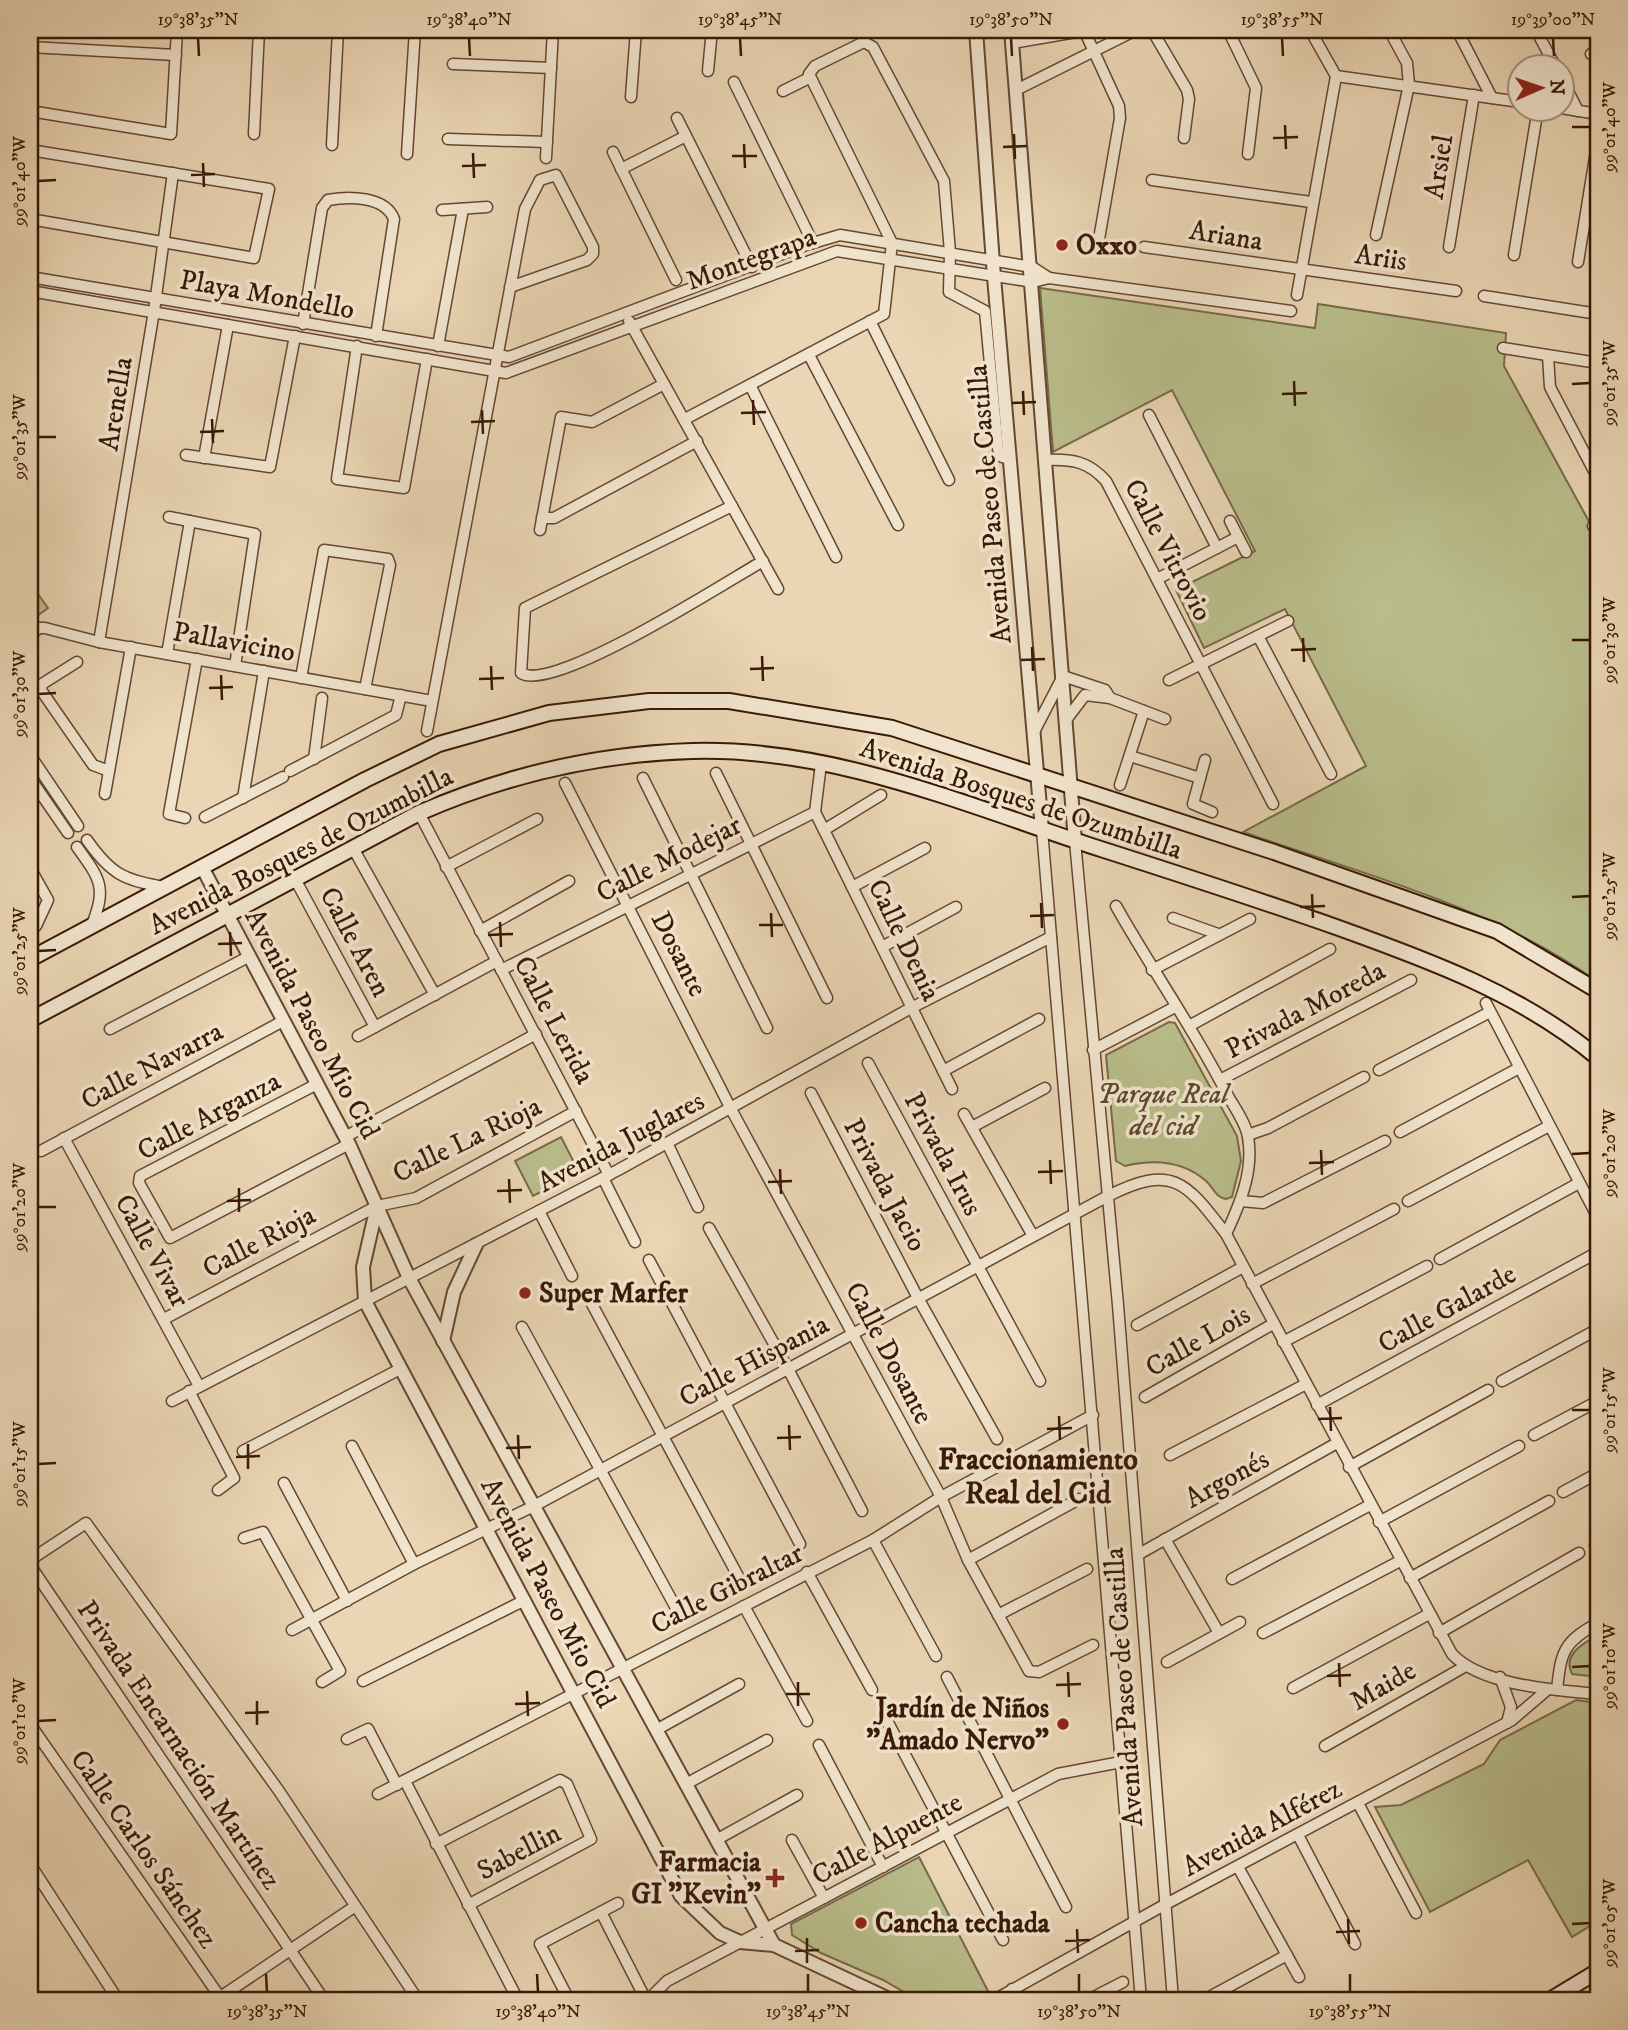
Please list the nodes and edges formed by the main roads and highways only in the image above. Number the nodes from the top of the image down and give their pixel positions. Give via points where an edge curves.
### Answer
1 (30, 960) edge
2 (1598, 991) edge
3 (30, 1020) edge
4 (1598, 1058) edge
5 (1598, 1971) edge
6 (1549, 2000) edge

1 - 2 main road, Avenida Bosques de Ozumbilla via 439,744 549,713 649,701 729,701 892,727 1071,785 1497,930
3 - 4 main road, Avenida Bosques de Ozumbilla via 419,813 479,787 616,757 694,751 780,757 869,772 1428,960 1497,992
5 - 6 main road

